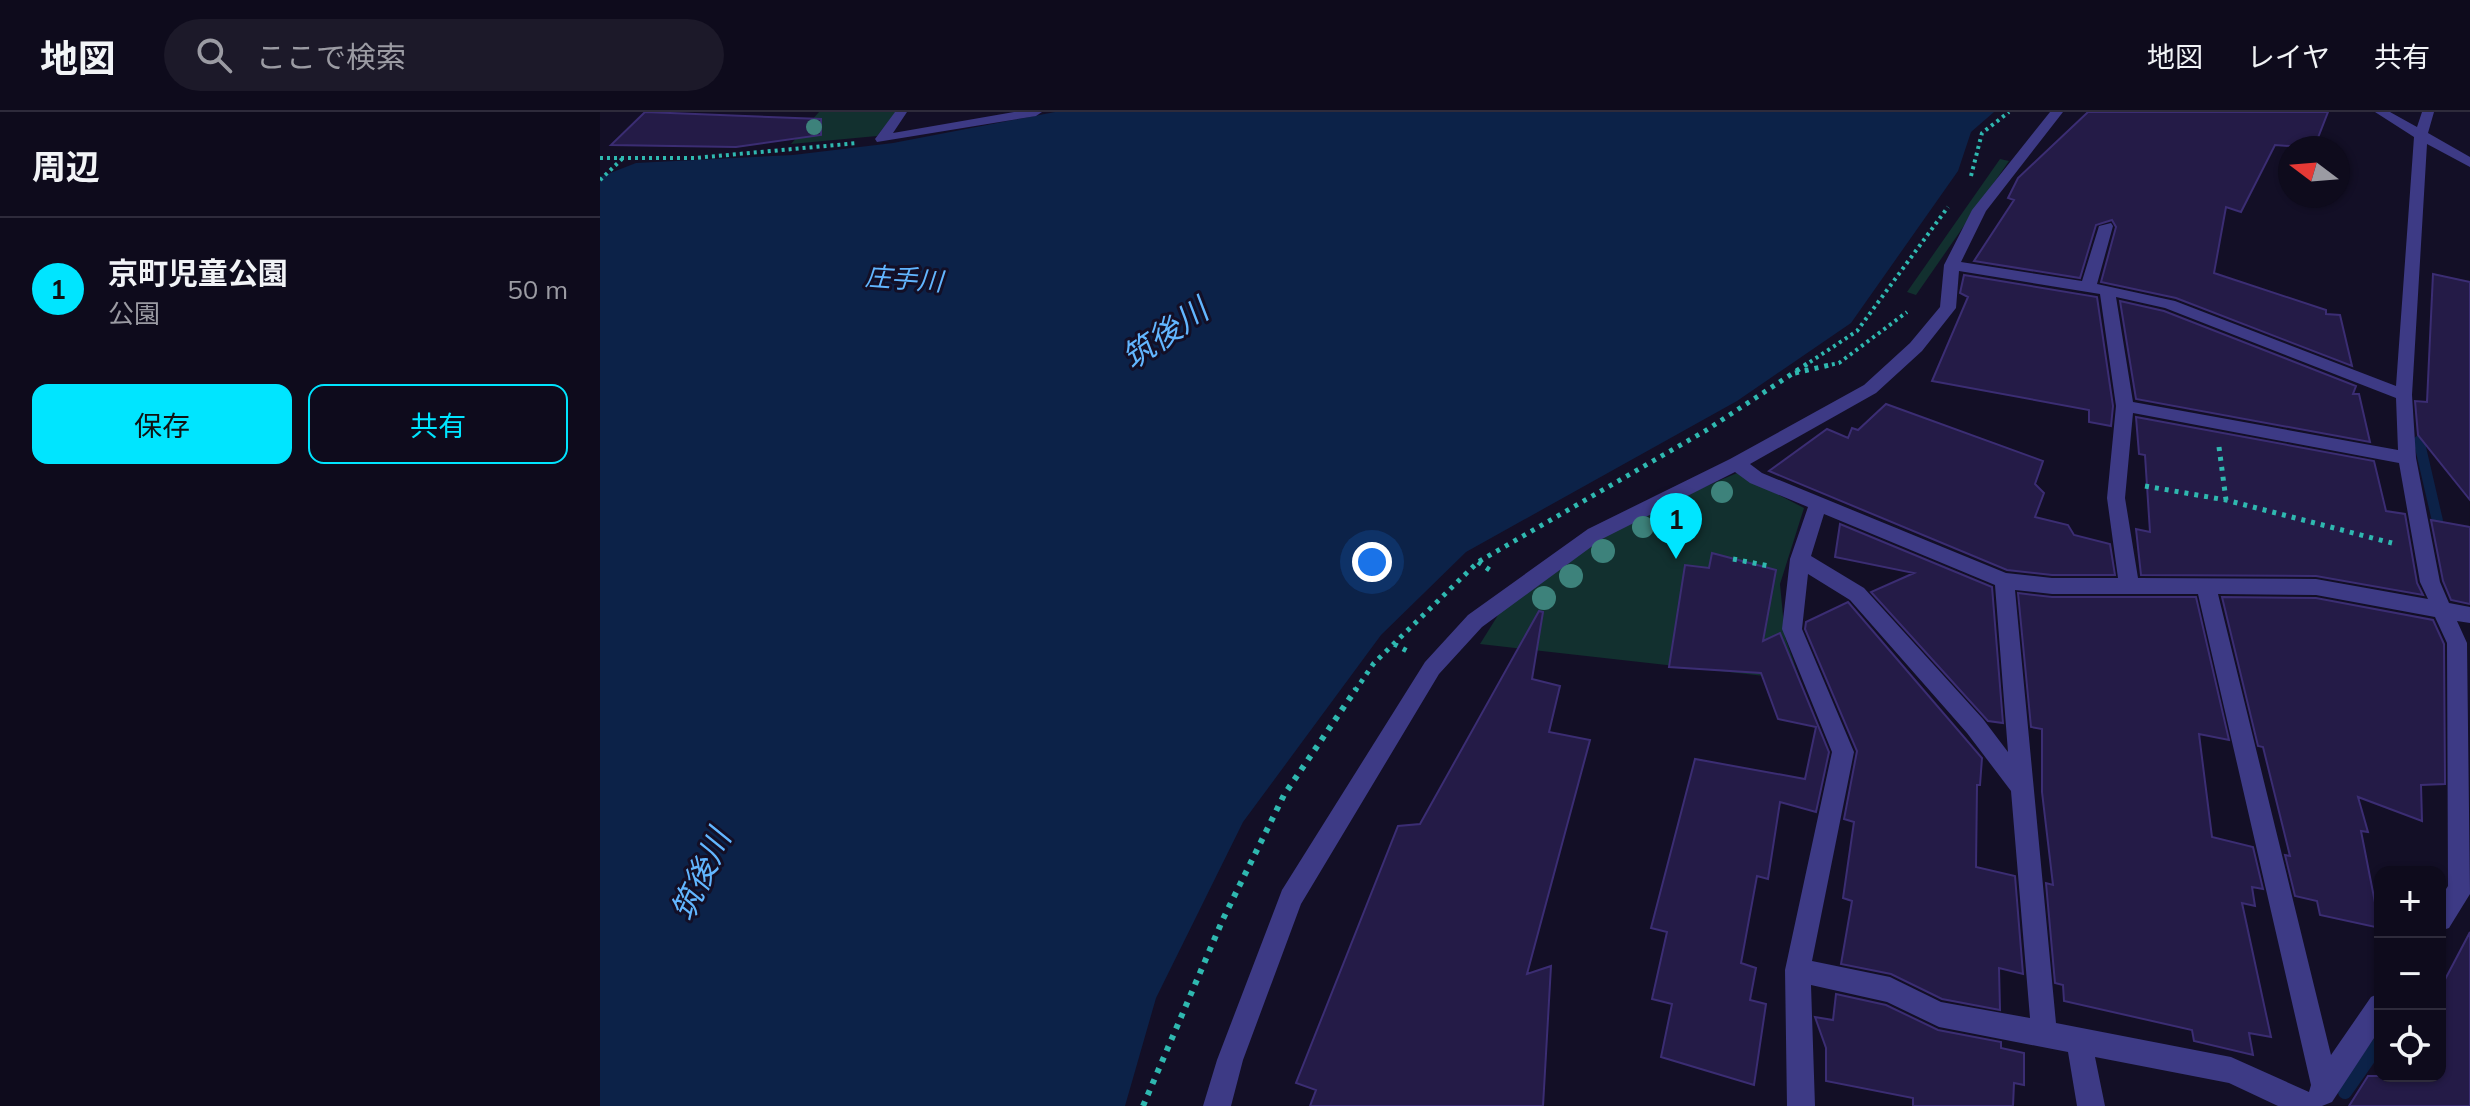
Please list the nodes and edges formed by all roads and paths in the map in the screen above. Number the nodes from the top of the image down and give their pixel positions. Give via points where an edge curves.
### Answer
1 (901, 112) edge
2 (1036, 112) edge
3 (2057, 112) edge
4 (2381, 112) edge
5 (2428, 112) edge
6 (2421, 134) junction
7 (882, 139) junction
8 (600, 158) edge
9 (622, 158) junction
10 (2470, 163) edge
11 (600, 180) edge
12 (2106, 226) dead end
13 (1952, 265) junction
14 (2098, 288) junction
15 (1908, 311) dead end
16 (1792, 374) dead end
17 (2404, 395) junction
18 (2125, 406) junction
19 (2215, 423) junction
20 (2407, 458) junction
21 (1736, 464) junction
22 (2117, 482) junction
23 (2226, 500) junction
24 (1818, 504) junction
25 (2424, 552) junction
26 (1733, 559) dead end
27 (1798, 566) junction
28 (2004, 581) junction
29 (2129, 584) junction
30 (2206, 586) junction
31 (2442, 610) junction
32 (2470, 615) edge
33 (2025, 791) junction
34 (2446, 910) edge
35 (1798, 970) junction
36 (2377, 1010) edge
37 (2044, 1032) junction
38 (2079, 1039) junction
39 (2316, 1099) edge
40 (1217, 1106) edge
41 (1801, 1106) edge
42 (2091, 1106) edge

1 - 7 street
2 - 7 street
3 - 13 street via 1979,210
4 - 6 street
5 - 6 street
6 - 10 street
6 - 17 street
7 - 9 path via 796,151
8 - 9 path
9 - 11 path
12 - 14 street
13 - 14 street
13 - 21 street via 1948,308 1916,347 1870,389
14 - 17 street via 2169,304
14 - 18 street
15 - 16 path via 1839,363
17 - 20 street
18 - 19 street
18 - 22 street
19 - 20 street
19 - 23 path
20 - 25 street
21 - 24 street
21 - 40 street via 1595,534 1545,567 1475,621 1432,668 1291,898
22 - 23 path
22 - 29 street
23 - 25 path
24 - 27 street
24 - 28 street
25 - 31 street
26 - 27 path
27 - 33 street via 1857,594 1975,726
27 - 35 street via 1792,629 1843,752
28 - 29 street
28 - 33 street
29 - 30 street
30 - 31 street via 2316,587
30 - 39 street
31 - 32 street
31 - 34 street via 2457,643 2460,889
33 - 37 street
35 - 37 street via 1890,990 1939,1014
35 - 41 street
36 - 39 street
37 - 38 street
38 - 39 street via 2231,1070
38 - 42 street

